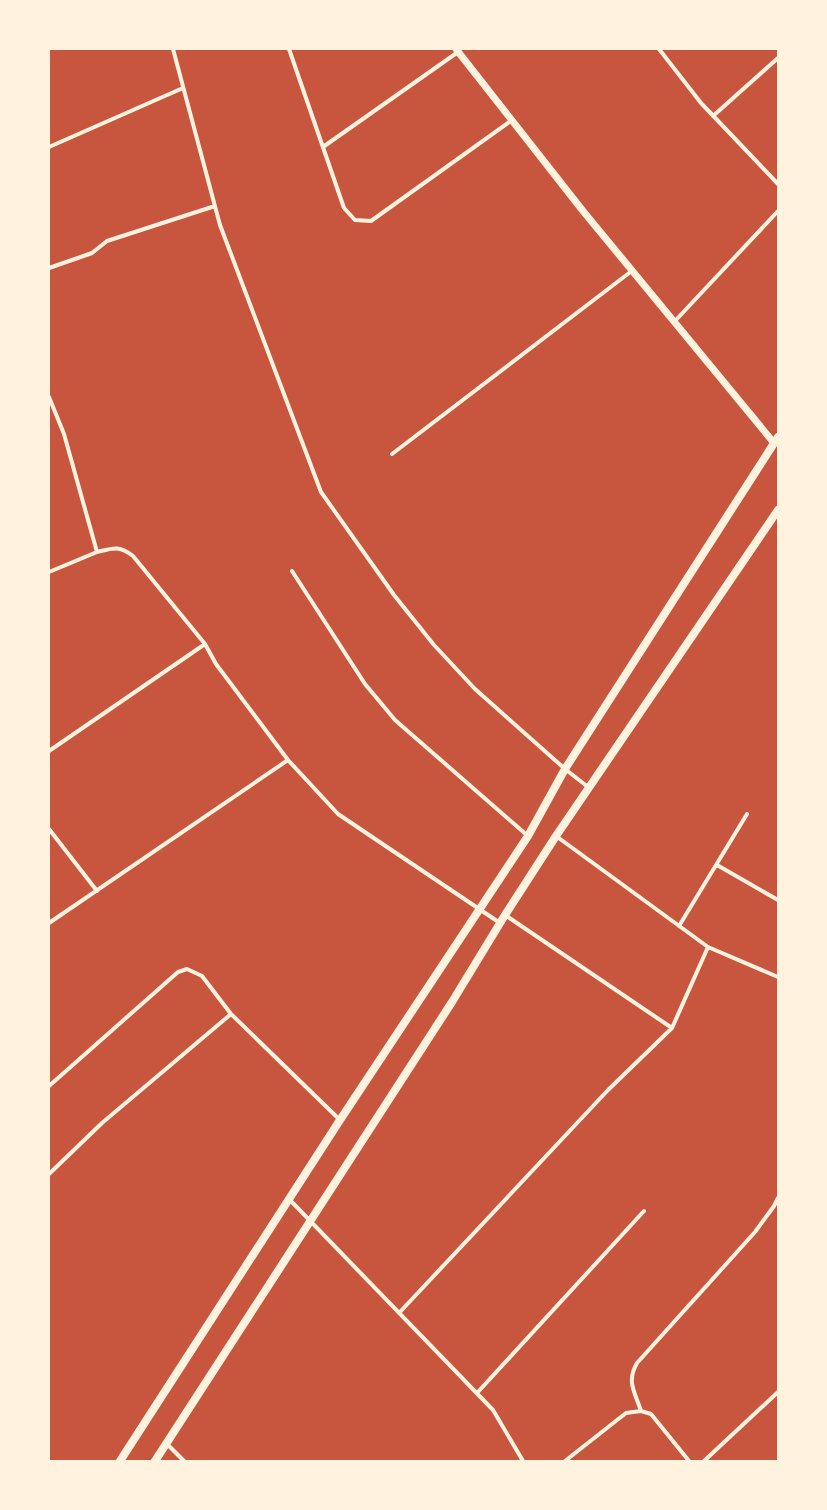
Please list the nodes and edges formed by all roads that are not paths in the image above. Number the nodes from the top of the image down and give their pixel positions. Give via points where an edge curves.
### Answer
1 (172, 49) edge
2 (289, 49) edge
3 (659, 49) edge
4 (457, 50) edge
5 (778, 58) edge
6 (183, 88) junction
7 (713, 116) junction
8 (512, 120) junction
9 (49, 147) edge
10 (323, 147) junction
11 (778, 184) edge
12 (215, 206) junction
13 (778, 211) edge
14 (49, 268) edge
15 (633, 270) junction
16 (675, 321) junction
17 (49, 397) edge
18 (777, 443) edge
19 (392, 454) dead end
20 (778, 510) edge
21 (97, 552) junction
22 (292, 571) dead end
23 (49, 572) edge
24 (205, 644) junction
25 (49, 751) edge
26 (288, 760) junction
27 (565, 769) junction
28 (588, 787) junction
29 (747, 814) dead end
30 (49, 828) edge
31 (528, 836) junction
32 (556, 836) junction
33 (717, 865) junction
34 (97, 891) junction
35 (778, 900) edge
36 (479, 909) junction
37 (505, 915) junction
38 (500, 923) junction
39 (49, 924) edge
40 (680, 926) junction
41 (708, 947) junction
42 (778, 977) edge
43 (231, 1014) junction
44 (672, 1028) junction
45 (49, 1086) edge
46 (340, 1120) junction
47 (49, 1174) edge
48 (778, 1198) edge
49 (289, 1199) junction
50 (644, 1211) dead end
51 (310, 1221) junction
52 (399, 1313) junction
53 (778, 1392) edge
54 (477, 1393) junction
55 (641, 1411) junction
56 (166, 1443) junction
57 (120, 1461) edge
58 (155, 1461) edge
59 (184, 1461) edge
60 (523, 1461) edge
61 (565, 1461) edge
62 (689, 1461) edge
63 (704, 1461) edge

1 - 6 street
2 - 10 street
3 - 7 street
4 - 8 street
4 - 10 street
5 - 7 street
6 - 9 street
6 - 12 street
7 - 11 street
8 - 10 street via 371,221 356,220 344,208
8 - 15 street
12 - 14 street via 107,241 92,253
12 - 27 street via 321,492 394,595 434,645 475,689
13 - 16 street
15 - 16 street
15 - 19 street
16 - 18 street
17 - 21 street via 64,434
18 - 27 main road
20 - 28 main road
21 - 23 street
21 - 24 street via 116,547 134,556
22 - 31 street via 365,684 395,720
24 - 25 street
24 - 26 street via 216,664
26 - 34 street
26 - 36 street via 338,814
27 - 28 street
27 - 31 main road
28 - 32 main road
29 - 33 street
30 - 34 street
31 - 36 main road
32 - 37 main road
32 - 40 street
33 - 35 street
33 - 40 street
34 - 39 street
36 - 38 street
36 - 46 main road
37 - 38 main road
37 - 44 street
38 - 51 main road
40 - 41 street
41 - 42 street
41 - 44 street
43 - 45 street via 202,976 187,969 178,972
43 - 46 street
43 - 47 street via 102,1123
44 - 52 street via 608,1090
46 - 49 main road
48 - 55 street via 755,1232 637,1363 632,1372 631,1382
49 - 51 street
49 - 57 main road
50 - 54 street
51 - 52 street
51 - 56 main road
52 - 54 street
53 - 63 street
54 - 60 street via 493,1410
55 - 61 street via 626,1413
55 - 62 street via 652,1414
56 - 58 main road
56 - 59 street

